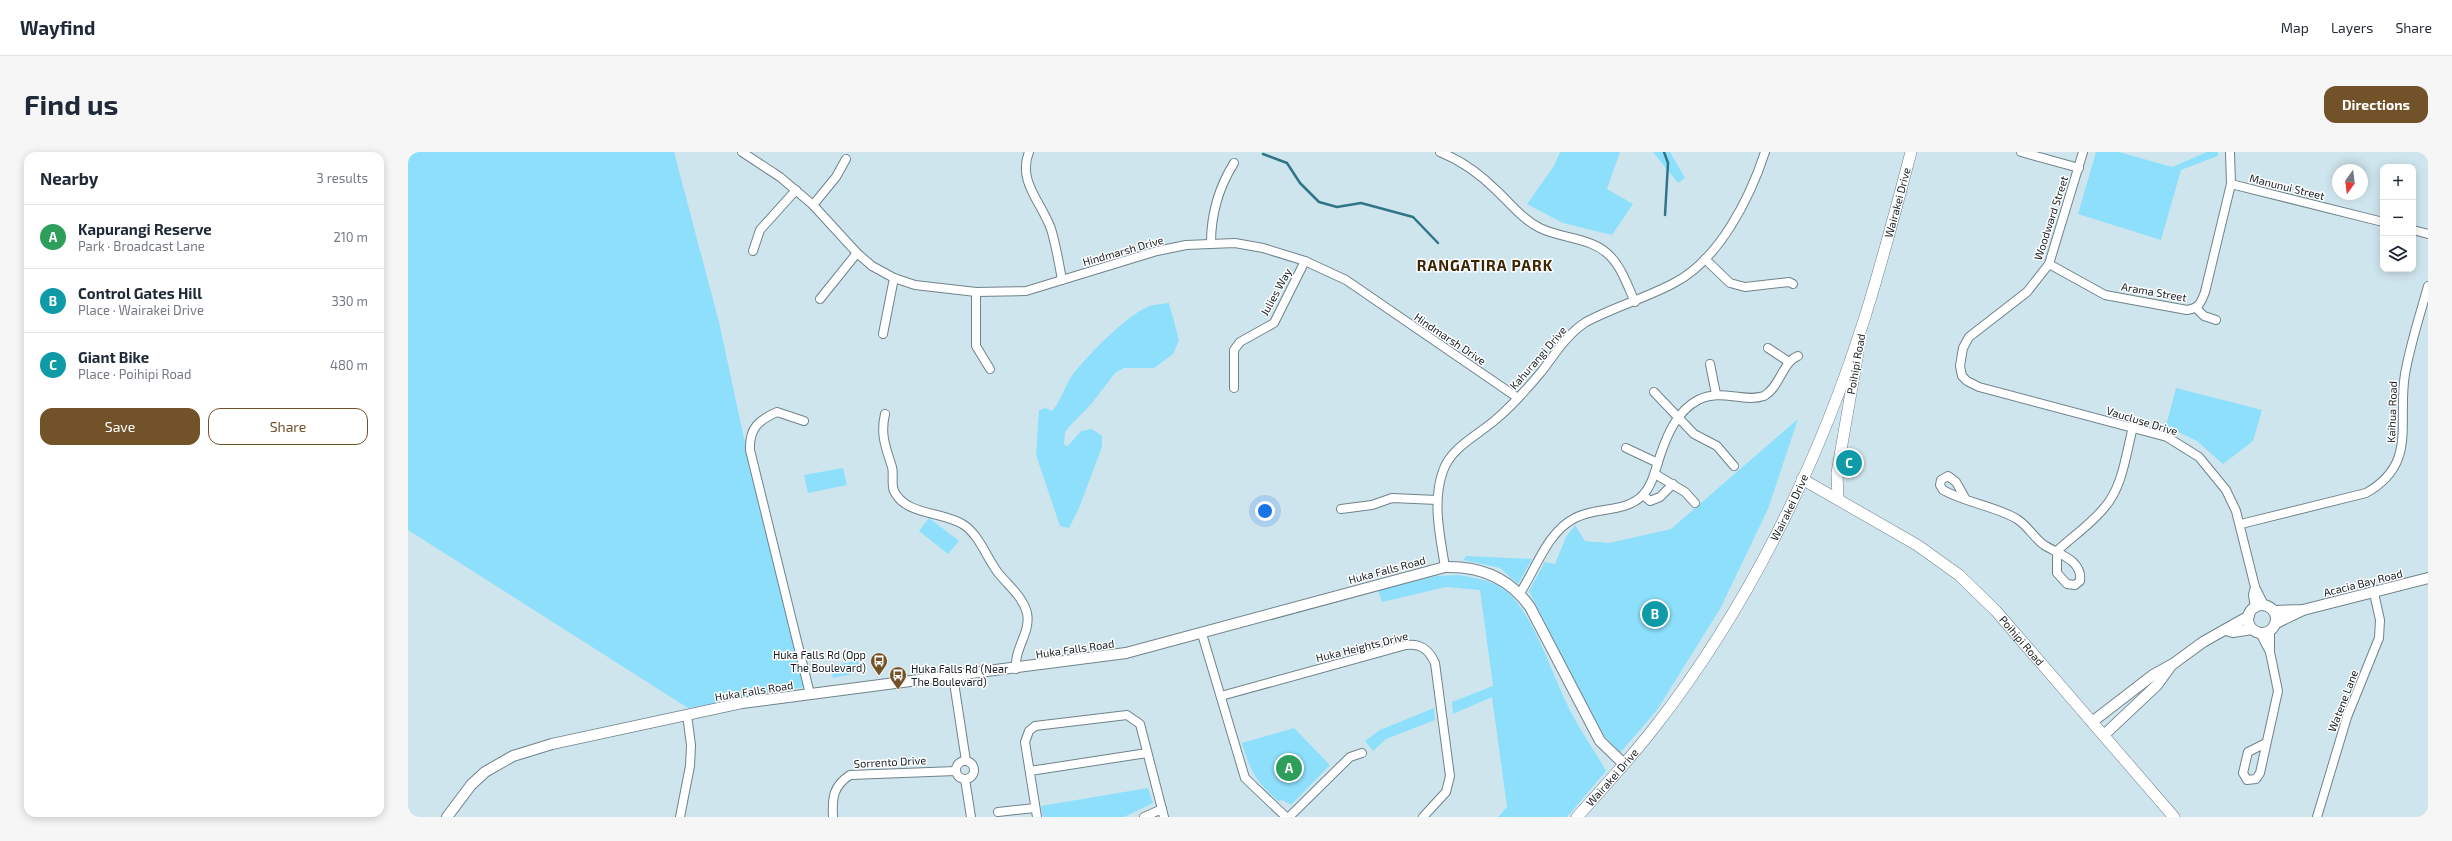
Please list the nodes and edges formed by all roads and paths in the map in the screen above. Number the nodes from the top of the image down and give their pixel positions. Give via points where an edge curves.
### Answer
1 (742, 152) edge
2 (1029, 152) edge
3 (1765, 152) edge
4 (1911, 152) edge
5 (2021, 152) edge
6 (2084, 152) edge
7 (2230, 152) edge
8 (1444, 153) edge
9 (846, 159) dead end
10 (1234, 163) dead end
11 (2079, 168) junction
12 (2232, 184) junction
13 (796, 190) junction
14 (813, 205) junction
15 (2380, 221) edge
16 (2416, 231) edge
17 (2428, 234) edge
18 (1211, 243) junction
19 (752, 251) dead end
20 (857, 252) junction
21 (1705, 259) junction
22 (1305, 261) junction
23 (2049, 264) junction
24 (894, 278) junction
25 (1062, 280) junction
26 (1793, 284) dead end
27 (2428, 286) edge
28 (976, 292) junction
29 (820, 299) dead end
30 (1634, 302) junction
31 (2196, 308) junction
32 (2216, 320) dead end
33 (1863, 324) junction
34 (883, 334) dead end
35 (1768, 348) dead end
36 (1798, 356) dead end
37 (1789, 362) junction
38 (1710, 364) dead end
39 (990, 369) dead end
40 (1962, 376) joint
41 (1234, 388) dead end
42 (1654, 392) dead end
43 (1716, 394) junction
44 (1518, 398) junction
45 (885, 414) dead end
46 (1678, 418) junction
47 (804, 422) dead end
48 (2133, 427) junction
49 (1626, 448) dead end
50 (1658, 463) junction
51 (1734, 466) dead end
52 (1655, 474) junction
53 (1802, 479) junction
54 (1673, 484) junction
55 (1643, 495) junction
56 (1965, 498) dead end
57 (1838, 499) junction
58 (1437, 500) junction
59 (1695, 503) dead end
60 (1341, 509) dead end
61 (2241, 524) junction
62 (1445, 567) junction
63 (2428, 578) edge
64 (1520, 593) junction
65 (2374, 593) junction
66 (2256, 610) junction
67 (2303, 610) junction
68 (2274, 611) junction
69 (2273, 627) junction
70 (2226, 630) junction
71 (2256, 631) junction
72 (1202, 634) junction
73 (2270, 652) junction
74 (2172, 664) junction
75 (1016, 668) junction
76 (953, 676) junction
77 (810, 694) junction
78 (1221, 696) junction
79 (687, 715) junction
80 (2092, 722) junction
81 (2104, 735) junction
82 (2266, 743) dead end
83 (1362, 753) dead end
84 (1147, 754) junction
85 (966, 761) junction
86 (1624, 764) junction
87 (956, 771) junction
88 (1030, 771) junction
89 (965, 779) junction
90 (1035, 808) junction
91 (998, 812) dead end
92 (1163, 813) edge
93 (446, 817) edge
94 (680, 817) edge
95 (834, 817) edge
96 (971, 817) edge
97 (1037, 817) edge
98 (1144, 817) edge
99 (1286, 817) edge
100 (1289, 817) edge
101 (1423, 817) edge
102 (1577, 817) edge
103 (2174, 817) edge
104 (2318, 817) edge

1 - 13 street, Hindmarsh Drive
2 - 25 street via 1026,159 1027,180 1051,229
3 - 21 street, Kahurangi Drive via 1732,223 1720,243
4 - 33 main road, Wairakei Drive
5 - 11 street
6 - 11 street, Woodward Street
7 - 12 street, Arama Street
8 - 30 street via 1481,177 1524,218 1539,228 1559,236 1588,242 1610,256 1619,267
9 - 14 street via 836,177
10 - 18 street via 1223,180 1215,206
11 - 23 street, Woodward Street
12 - 15 street, Manunui Street
12 - 31 street, Arama Street via 2205,292
13 - 14 street, Hindmarsh Drive
13 - 19 street via 760,230
14 - 20 street, Hindmarsh Drive
16 - 17 street
18 - 22 street, Hindmarsh Drive via 1263,248
18 - 25 street, Hindmarsh Drive via 1157,251
20 - 24 street, Hindmarsh Drive via 872,266
20 - 29 street
21 - 26 street via 1730,283 1746,287 1790,282
21 - 30 street, Kahurangi Drive via 1676,282
22 - 41 street, Julies Way via 1274,323 1240,342 1234,350
22 - 44 street, Hindmarsh Drive via 1346,280
23 - 31 street, Arama Street via 2105,295 2187,310
23 - 40 street, Woodward Street via 2027,292 1969,337 1960,358
24 - 28 street, Hindmarsh Drive via 929,287
24 - 34 street
25 - 28 street, Hindmarsh Drive via 1026,292
27 - 61 street, Kaihua Road via 2405,374 2402,448 2398,463 2390,476 2366,493
28 - 39 street via 976,346
30 - 44 street, Kahurangi Drive via 1586,323 1565,340
31 - 32 street via 2204,316
33 - 53 main road, Wairakei Drive
33 - 57 main road, Poihipi Road via 1837,473
35 - 37 street
36 - 37 street
37 - 43 street via 1770,393 1764,396
38 - 43 street
40 - 48 street, Vaucluse Drive via 1980,387
42 - 46 street
43 - 46 street via 1687,407
44 - 58 street, Kahurangi Drive via 1450,458 1442,472
45 - 75 street via 883,442 892,468 894,490 900,500 909,506 964,525 1022,601 1028,624 1018,649
46 - 50 street
46 - 51 street via 1694,434 1717,446
47 - 77 street via 777,412 755,425 749,439
48 - 56 street via 2112,497 2105,508 2056,551 2041,544 2017,519
48 - 61 street, Vaucluse Drive via 2167,438 2199,457 2226,490
49 - 50 street
50 - 52 street
52 - 54 street
52 - 55 street
53 - 57 main road, Poihipi Road
53 - 86 main road, Wairakei Drive via 1750,583 1711,646 1654,728
54 - 55 street via 1660,497 1650,501
54 - 59 street
55 - 64 street via 1619,508 1588,513 1566,524 1552,537
57 - 80 main road, Poihipi Road via 1917,545 1959,575 1996,610
58 - 60 street via 1392,498
58 - 62 street, Kahurangi Drive
61 - 66 street, Vaucluse Drive via 2255,587 2253,595
62 - 64 street, Huka Falls Road via 1463,566 1492,574
62 - 72 street, Huka Falls Road
63 - 65 street, Acacia Bay Road
64 - 86 street, Huka Falls Road via 1530,606 1600,741
65 - 67 street, Acacia Bay Road
65 - 104 street, Watene Lane via 2380,620 2379,638 2347,717
66 - 68 street
66 - 70 street, Acacia Bay Road
66 - 71 street
67 - 68 street, Acacia Bay Road
67 - 69 street, Acacia Bay Road
68 - 69 street
69 - 71 street, Acacia Bay Road
69 - 73 street
70 - 71 street, Acacia Bay Road
70 - 74 street, Acacia Bay Road via 2203,642
71 - 73 street
72 - 75 street, Huka Falls Road via 1103,658
72 - 78 street
73 - 82 street via 2278,691
74 - 80 street, Acacia Bay Road via 2153,675
74 - 81 street, Acacia Bay Road via 2157,685
75 - 76 street, Huka Falls Road
76 - 77 street, Huka Falls Road
76 - 85 street
77 - 79 street, Huka Falls Road via 742,703
78 - 99 street via 1245,778
78 - 101 street, Huka Heights Drive via 1406,645 1424,647 1435,663 1450,776 1446,792
79 - 93 street, Huka Falls Road via 552,744 513,756 486,772
79 - 94 street via 691,745 690,766
80 - 81 main road, Poihipi Road
81 - 103 main road, Poihipi Road
83 - 100 street via 1350,757
84 - 88 street
84 - 88 street via 1140,724 1127,715 1035,726 1029,731 1025,742
84 - 92 street
85 - 87 street via 958,765
85 - 89 street via 972,764 974,769 973,776
86 - 102 main road, Wairakei Drive
87 - 89 street via 959,777
87 - 95 street, Sorrento Drive via 850,775 835,790
88 - 90 street
89 - 96 street
90 - 91 street
90 - 97 street
92 - 98 street

